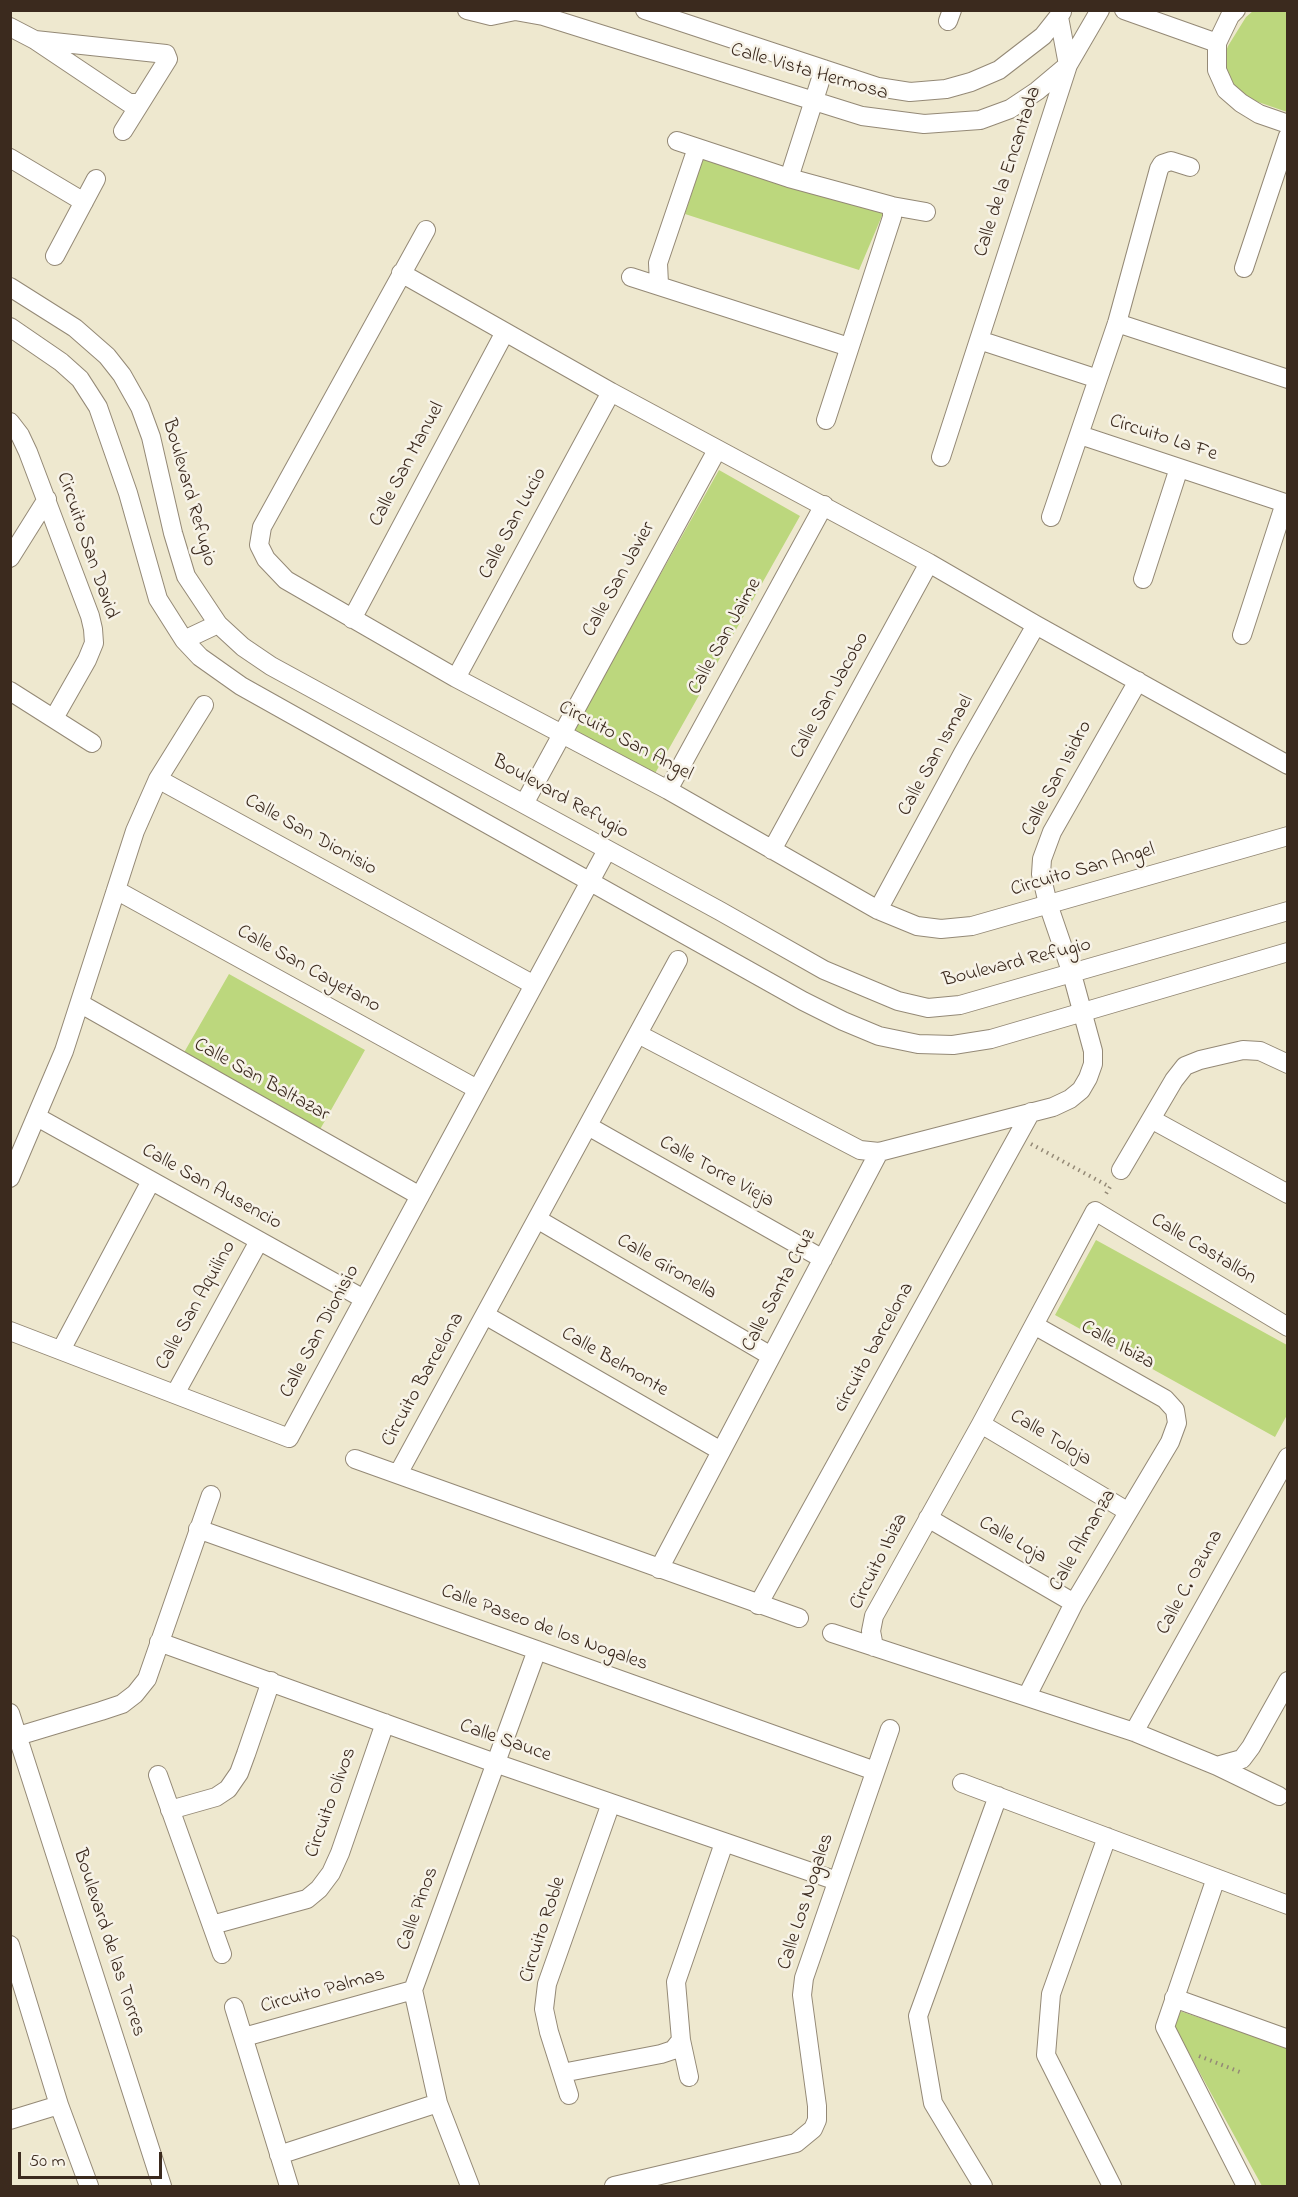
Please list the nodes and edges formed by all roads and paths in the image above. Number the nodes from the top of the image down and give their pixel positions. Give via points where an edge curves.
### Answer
1 (467, 10) edge
2 (645, 10) edge
3 (1100, 10) edge
4 (1124, 10) edge
5 (515, 11) edge
6 (1233, 12) edge
7 (1061, 14) edge
8 (10, 27) edge
9 (35, 40) junction
10 (1217, 43) junction
11 (1068, 65) junction
12 (824, 69) junction
13 (814, 101) junction
14 (139, 104) junction
15 (1287, 124) edge
16 (123, 131) dead end
17 (1287, 136) edge
18 (677, 141) dead end
19 (697, 148) junction
20 (10, 158) edge
21 (1190, 167) dead end
22 (789, 178) junction
23 (96, 179) dead end
24 (84, 202) junction
25 (892, 206) junction
26 (926, 212) dead end
27 (426, 230) dead end
28 (55, 256) dead end
29 (1244, 268) dead end
30 (401, 273) junction
31 (631, 277) dead end
32 (659, 284) junction
33 (10, 287) edge
34 (1117, 323) junction
35 (10, 327) edge
36 (505, 332) junction
37 (979, 340) junction
38 (849, 347) junction
39 (1098, 378) junction
40 (1287, 379) edge
41 (611, 392) junction
42 (826, 420) dead end
43 (10, 422) edge
44 (1080, 435) junction
45 (717, 450) junction
46 (941, 457) dead end
47 (1179, 468) junction
48 (47, 499) junction
49 (1286, 504) edge
50 (824, 505) junction
51 (1051, 517) dead end
52 (10, 558) edge
53 (929, 563) junction
54 (1143, 579) dead end
55 (352, 619) junction
56 (218, 624) junction
57 (1036, 625) junction
58 (1242, 635) dead end
59 (184, 640) junction
60 (456, 678) junction
61 (1138, 681) junction
62 (10, 691) edge
63 (204, 705) dead end
64 (54, 718) junction
65 (561, 733) junction
66 (92, 743) dead end
67 (1287, 765) edge
68 (158, 779) junction
69 (668, 790) junction
70 (524, 804) junction
71 (1287, 836) edge
72 (607, 850) junction
73 (772, 850) junction
74 (590, 880) junction
75 (116, 891) junction
76 (1048, 904) junction
77 (878, 910) junction
78 (1287, 911) edge
79 (1287, 952) edge
80 (678, 960) dead end
81 (1072, 974) junction
82 (534, 985) junction
83 (81, 1005) junction
84 (1083, 1011) junction
85 (638, 1034) junction
86 (1287, 1064) edge
87 (477, 1089) junction
88 (1031, 1112) junction
89 (37, 1117) junction
90 (1151, 1119) junction
91 (588, 1126) junction
92 (1017, 1137) junction
93 (879, 1152) junction
94 (1122, 1170) dead end
95 (10, 1178) edge
96 (151, 1181) junction
97 (1287, 1194) edge
98 (420, 1196) junction
99 (1095, 1211) junction
100 (537, 1219) junction
101 (259, 1240) junction
102 (823, 1259) junction
103 (364, 1299) junction
104 (485, 1315) junction
105 (1034, 1325) junction
106 (1287, 1327) edge
107 (10, 1331) edge
108 (62, 1350) junction
109 (771, 1356) junction
110 (175, 1394) junction
111 (1174, 1410) joint
112 (981, 1424) junction
113 (721, 1451) junction
114 (1287, 1457) edge
115 (355, 1459) dead end
116 (398, 1474) junction
117 (211, 1495) dead end
118 (1128, 1511) junction
119 (928, 1518) junction
120 (198, 1528) junction
121 (659, 1569) junction
122 (1074, 1603) junction
123 (758, 1605) junction
124 (799, 1618) dead end
125 (832, 1633) dead end
126 (159, 1642) junction
127 (874, 1647) junction
128 (537, 1650) junction
129 (271, 1681) junction
130 (1287, 1681) edge
131 (1027, 1696) junction
132 (10, 1713) edge
133 (385, 1723) junction
134 (890, 1729) dead end
135 (1134, 1732) junction
136 (18, 1736) junction
137 (495, 1763) junction
138 (1217, 1766) junction
139 (875, 1771) junction
140 (158, 1775) dead end
141 (962, 1783) dead end
142 (998, 1796) junction
143 (1279, 1796) dead end
144 (611, 1803) junction
145 (170, 1810) junction
146 (1107, 1837) junction
147 (724, 1843) junction
148 (1216, 1878) junction
149 (837, 1881) junction
150 (1287, 1905) edge
151 (212, 1925) junction
152 (10, 1945) edge
153 (222, 1954) dead end
154 (413, 1990) junction
155 (18, 1991) edge
156 (1174, 1998) junction
157 (234, 2007) dead end
158 (244, 2037) junction
159 (1287, 2039) edge
160 (681, 2040) junction
161 (1176, 2049) junction
162 (1240, 2072) dead end
163 (562, 2073) junction
164 (689, 2077) dead end
165 (569, 2095) dead end
166 (438, 2103) junction
167 (59, 2105) junction
168 (10, 2120) edge
169 (279, 2155) junction
170 (289, 2186) edge
171 (89, 2187) edge
172 (162, 2187) edge
173 (470, 2187) edge
174 (614, 2187) edge
175 (982, 2187) edge
176 (1112, 2187) edge
177 (1246, 2187) edge

1 - 5 street, Calle Vista Hermosa via 491,16
2 - 12 street, Calle Vista Hermosa
3 - 11 street, Calle Vista Hermosa
4 - 10 street
5 - 13 street, Calle Vista Hermosa via 543,16
6 - 10 street
7 - 11 street, Calle de la Encantada
7 - 12 street, Calle Vista Hermosa via 1043,36 999,70 946,89 910,92 878,87
8 - 9 street
9 - 14 street via 129,104
9 - 14 street via 164,52 168,56
10 - 15 street via 1217,70 1226,90 1259,114
11 - 13 street, Calle Vista Hermosa via 1010,109 980,120 891,120 862,116
11 - 37 street, Calle de la Encantada
12 - 13 street
13 - 22 street
14 - 16 street
17 - 29 street
18 - 19 street
19 - 22 street
19 - 32 street via 658,263
20 - 24 street
21 - 34 street, Circuito La Fe via 1171,161 1159,169
22 - 25 street
23 - 24 street
24 - 28 street
25 - 26 street
25 - 38 street via 892,217
27 - 30 street, Circuito San Angel
30 - 36 street
30 - 55 street, Circuito San Angel via 262,527 259,545 266,559 286,580
31 - 32 street
32 - 38 street
33 - 56 street, Boulevard Refugio via 75,328 122,375 151,437 186,576
34 - 39 street, Circuito La Fe
34 - 40 street
35 - 59 street via 80,378 99,407 158,599
36 - 41 street
36 - 55 street, Calle San Manuel
37 - 39 street
37 - 46 street, Calle de la Encantada
38 - 42 street
39 - 44 street, Circuito La Fe
41 - 45 street
41 - 60 street, Calle San Lucio
43 - 48 street, Circuito San David via 20,435
44 - 47 street, Circuito La Fe
44 - 51 street
45 - 50 street
45 - 65 street, Calle San Javier
47 - 49 street, Circuito La Fe
47 - 54 street
48 - 52 street
48 - 64 street, Circuito San David via 90,616 94,643
49 - 58 street
50 - 53 street
50 - 69 street, Calle San Jaime
53 - 57 street
53 - 73 street, Calle San Jacobo
55 - 60 street, Circuito San Angel
56 - 59 street
56 - 70 street, Boulevard Refugio via 272,666
57 - 61 street
57 - 77 street, Calle San Ismael
59 - 74 street via 200,657 241,686
60 - 65 street, Circuito San Angel
61 - 67 street
61 - 76 street, Calle San Isidro via 1046,846 1041,874
62 - 64 street
63 - 68 street
64 - 66 street
65 - 69 street, Circuito San Angel
65 - 70 street, Calle San Javier
68 - 75 street via 135,831
68 - 82 street, Calle San Dionisio
69 - 73 street, Circuito San Angel
70 - 72 street, Boulevard Refugio
71 - 76 street, Circuito San Angel
72 - 74 street, Calle San Dionisio
72 - 81 street, Boulevard Refugio via 824,970 898,1001 928,1008 960,1005
73 - 77 street, Circuito San Angel
74 - 82 street, Calle San Dionisio
74 - 84 street via 802,1001 879,1036 918,1044 953,1045 990,1039
75 - 83 street
75 - 87 street, Calle San Cayetano
76 - 77 street, Circuito San Angel via 972,926 941,929 918,927
76 - 81 street
78 - 81 street, Boulevard Refugio
79 - 84 street
80 - 85 street, Circuito Barcelona
81 - 84 street
82 - 87 street, Calle San Dionisio
83 - 89 street
83 - 98 street, Calle San Baltazar
84 - 88 street via 1093,1051 1088,1078 1070,1099
85 - 91 street, Circuito Barcelona
85 - 93 street via 837,1139 860,1150
86 - 90 street via 1260,1051 1243,1050 1185,1066
87 - 98 street, Calle San Dionisio
88 - 92 street, circuito barcelona
88 - 93 street
89 - 95 street
89 - 96 street, Calle San Ausencio
90 - 94 street
90 - 97 street
91 - 100 street, Circuito Barcelona
91 - 102 street, Calle Torre Vieja
92 - 99 path via 1110,1187
92 - 123 street, circuito barcelona
93 - 102 street, Calle Santa Cruz
96 - 101 street, Calle San Ausencio
96 - 108 street
98 - 103 street, Calle San Dionisio
99 - 105 street, Circuito Ibiza
99 - 106 street, Calle Castallón
100 - 104 street, Circuito Barcelona
100 - 109 street, Calle Gironella
101 - 103 street, Calle San Ausencio
101 - 110 street, Calle San Aquilino
102 - 109 street, Calle Santa Cruz
103 - 110 street, Calle San Dionisio via 289,1438
104 - 113 street, Calle Belmonte
104 - 116 street, Circuito Barcelona
105 - 111 street, Calle Ibiza via 1164,1399
105 - 112 street, Circuito Ibiza
107 - 108 street, Calle San Dionisio
108 - 110 street, Calle San Dionisio
109 - 113 street, Calle Santa Cruz
111 - 118 street, Calle Almanza via 1177,1423 1170,1442
112 - 118 street, Calle Toloja
112 - 119 street, Circuito Ibiza
113 - 121 street
114 - 135 street, Calle C. Ozuna
115 - 116 street
116 - 121 street, Circuito Barcelona
117 - 120 street
118 - 122 street, Calle Almanza
119 - 122 street, Calle Loja
119 - 127 street, Circuito Ibiza via 874,1616
120 - 126 street
120 - 128 street, Calle Paseo de los Nogales
121 - 123 street, Circuito Barcelona
122 - 131 street, Calle Almanza
123 - 124 street, Circuito Barcelona
125 - 127 street
126 - 129 street, Calle Sauce
126 - 136 street via 147,1678 122,1704
127 - 131 street
128 - 137 street, Calle Pinos
128 - 139 street, Calle Paseo de los Nogales
129 - 133 street, Calle Sauce
129 - 145 street via 242,1764 228,1789 216,1797
130 - 138 street via 1242,1759
131 - 135 street
132 - 136 street, Boulevard de las Torres
133 - 137 street, Calle Sauce
133 - 151 street, Circuito Olivos via 340,1853 319,1889 307,1899
134 - 139 street, Calle Los Nogales
135 - 138 street
136 - 172 street, Boulevard de las Torres
137 - 144 street, Calle Sauce
137 - 154 street, Calle Pinos
138 - 143 street
139 - 149 street, Calle Los Nogales
140 - 145 street
141 - 142 street
142 - 146 street
142 - 175 street via 918,2016 933,2103
144 - 147 street, Calle Sauce
144 - 163 street, Circuito Roble via 547,1984 544,2009
145 - 151 street
146 - 148 street
146 - 176 street via 1051,1994 1046,2055
147 - 149 street, Calle Sauce
147 - 160 street via 676,1982
148 - 150 street
148 - 156 street
149 - 174 street, Calle Los Nogales via 804,1978 802,1995 817,2106 813,2129 796,2143
151 - 153 street
152 - 155 street
154 - 158 street, Circuito Palmas
154 - 166 street
155 - 167 street
156 - 159 street
156 - 161 street via 1165,2027
157 - 158 street, Circuito Palmas
158 - 169 street, Circuito Palmas
160 - 163 street via 673,2050 661,2054
160 - 164 street
161 - 162 path
161 - 177 street
163 - 165 street, Circuito Roble
166 - 169 street
166 - 173 street
167 - 168 street
167 - 171 street
169 - 170 street, Circuito Palmas

